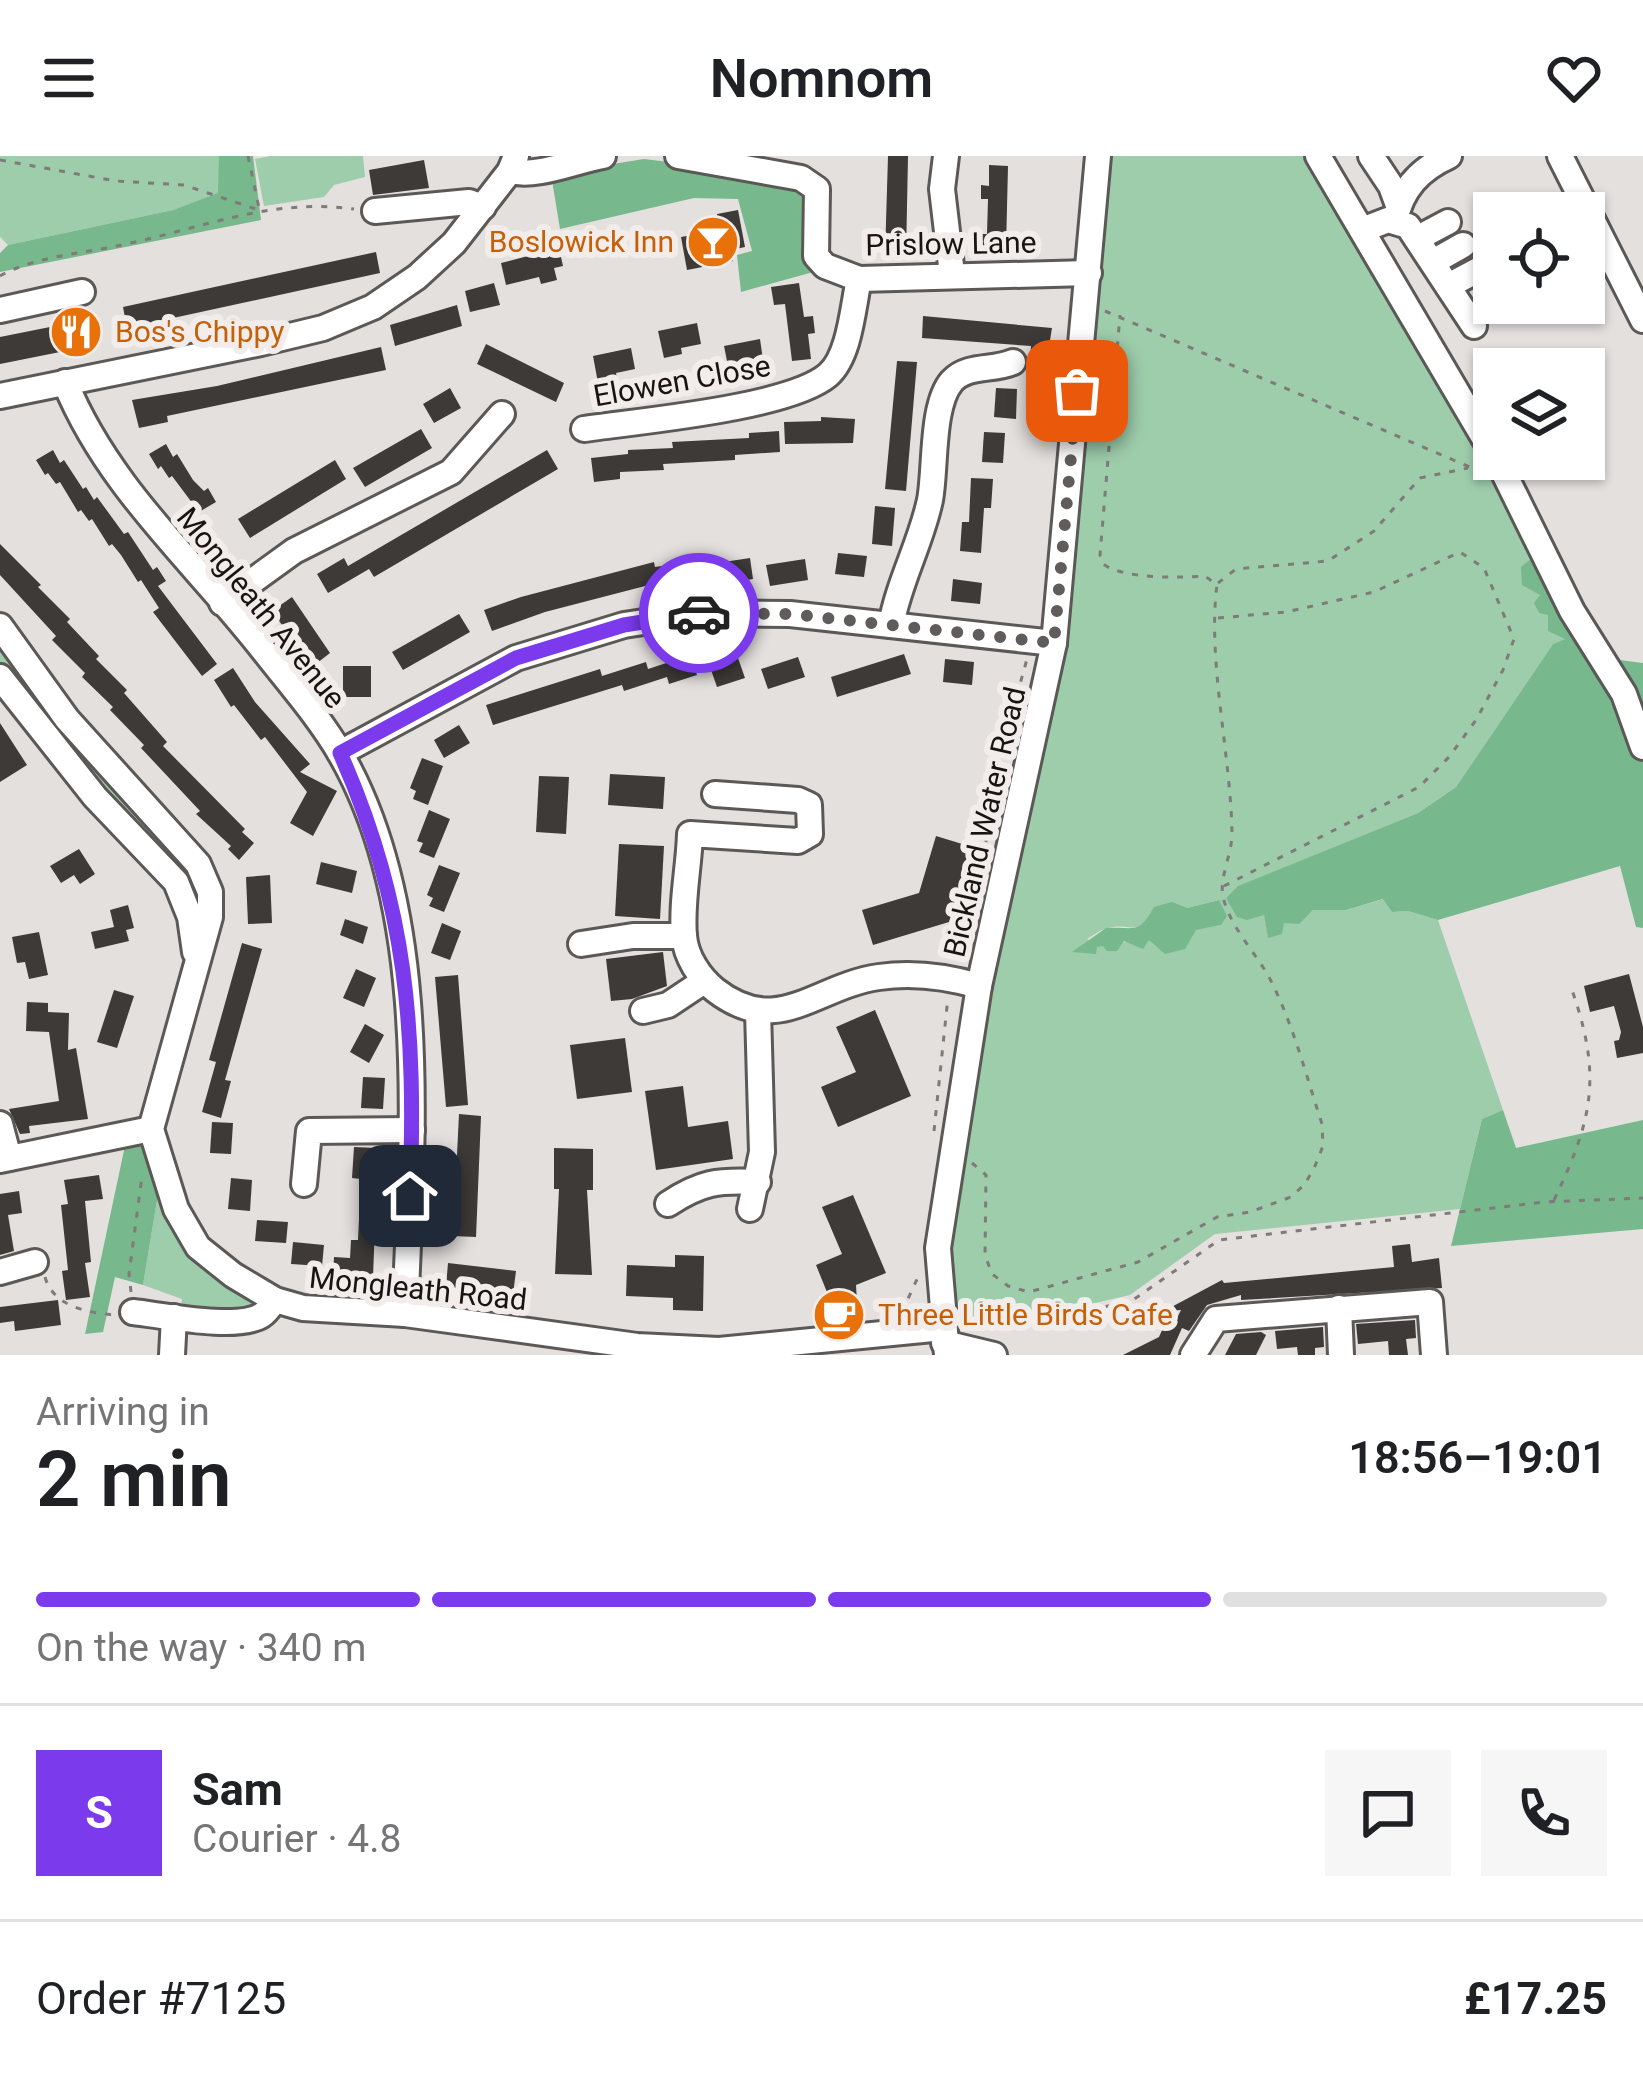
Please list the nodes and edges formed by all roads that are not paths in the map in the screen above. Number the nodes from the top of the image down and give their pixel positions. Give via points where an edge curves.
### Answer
1 (603, 156) edge
2 (678, 156) edge
3 (946, 156) edge
4 (1098, 156) edge
5 (1318, 156) edge
6 (1371, 156) edge
7 (1447, 156) edge
8 (1560, 156) edge
9 (718, 159) edge
10 (513, 163) edge
11 (483, 207) junction
12 (375, 211) road end
13 (1397, 213) junction
14 (1448, 222) dead end
15 (1362, 230) junction
16 (1463, 245) dead end
17 (1395, 261) dead end
18 (1435, 265) junction
19 (1473, 269) edge
20 (1089, 273) junction
21 (952, 274) junction
22 (860, 279) junction
23 (1408, 284) dead end
24 (82, 292) dead end
25 (1423, 308) dead end
26 (0, 310) edge
27 (1643, 320) edge
28 (1474, 326) dead end
29 (1013, 362) dead end
30 (65, 382) junction
31 (0, 397) edge
32 (502, 413) dead end
33 (1473, 419) edge
34 (584, 430) dead end
35 (1507, 480) edge
36 (222, 603) junction
37 (891, 625) junction
38 (0, 626) edge
39 (1054, 643) junction
40 (0, 677) edge
41 (1643, 747) edge
42 (340, 753) junction
43 (716, 794) dead end
44 (683, 936) junction
45 (581, 944) dead end
46 (195, 967) junction
47 (704, 981) junction
48 (979, 986) junction
49 (643, 1011) dead end
50 (758, 1011) junction
51 (0, 1124) edge
52 (412, 1130) junction
53 (154, 1142) junction
54 (4, 1159) edge
55 (758, 1182) junction
56 (304, 1184) dead end
57 (668, 1204) dead end
58 (750, 1209) dead end
59 (35, 1262) road end
60 (0, 1272) edge
61 (275, 1300) junction
62 (1339, 1308) junction
63 (133, 1312) road end
64 (405, 1314) junction
65 (174, 1316) junction
66 (945, 1342) edge
67 (637, 1351) edge
68 (172, 1355) edge
69 (994, 1355) edge
70 (1193, 1355) edge
71 (1341, 1355) edge
72 (1434, 1355) edge

1 - 10 street via 529,176
2 - 9 street, Prislow Lane
3 - 21 street
4 - 20 street, Bickland Water Road
5 - 15 street
6 - 13 street
7 - 13 street via 1414,180
8 - 27 street
9 - 22 street, Prislow Lane via 817,189 816,256
10 - 11 street
11 - 12 street
11 - 30 street via 417,277 374,307 261,343
13 - 15 street
13 - 18 street
14 - 18 street
15 - 33 street
16 - 18 street
17 - 18 street
18 - 19 street
18 - 23 street
18 - 25 street
18 - 28 street
20 - 21 street, Prislow Lane
20 - 39 street, Bickland Water Road
21 - 22 street, Prislow Lane
22 - 34 street, Elowen Close via 832,373 807,387 730,408
24 - 26 street
29 - 37 street via 969,370 942,397 930,499
30 - 31 street
30 - 36 street, Mongleath Avenue via 82,425 121,480
32 - 36 street via 452,472 294,551
35 - 41 street via 1624,694
36 - 42 street, Mongleath Avenue
37 - 39 street
37 - 42 street via 702,613 624,625 516,658
38 - 46 street via 67,719 198,864 210,917
39 - 48 street, Bickland Water Road
40 - 46 street via 176,882 190,917
42 - 52 street, Mongleath Avenue via 388,883 410,1009
43 - 44 street via 798,800 809,806 810,834 783,842 690,834
44 - 45 street
44 - 47 street
46 - 53 street
47 - 49 street
47 - 50 street
48 - 50 street via 882,976 795,1008
48 - 66 street, Bickland Water Road via 938,1248
50 - 55 street
51 - 54 street
52 - 56 street via 308,1130
52 - 64 street, Mongleath Avenue
53 - 54 street
53 - 61 street, Mongleath Road via 198,1247
55 - 57 street via 694,1186
55 - 58 street
59 - 60 street
61 - 64 street, Mongleath Road
61 - 65 street via 249,1320
62 - 70 street via 1216,1318
62 - 71 street
62 - 72 street via 1430,1302
63 - 65 street
64 - 67 street, Mongleath Road
65 - 68 street
66 - 67 street, Mongleath Road
66 - 69 street, Mongleath Road

